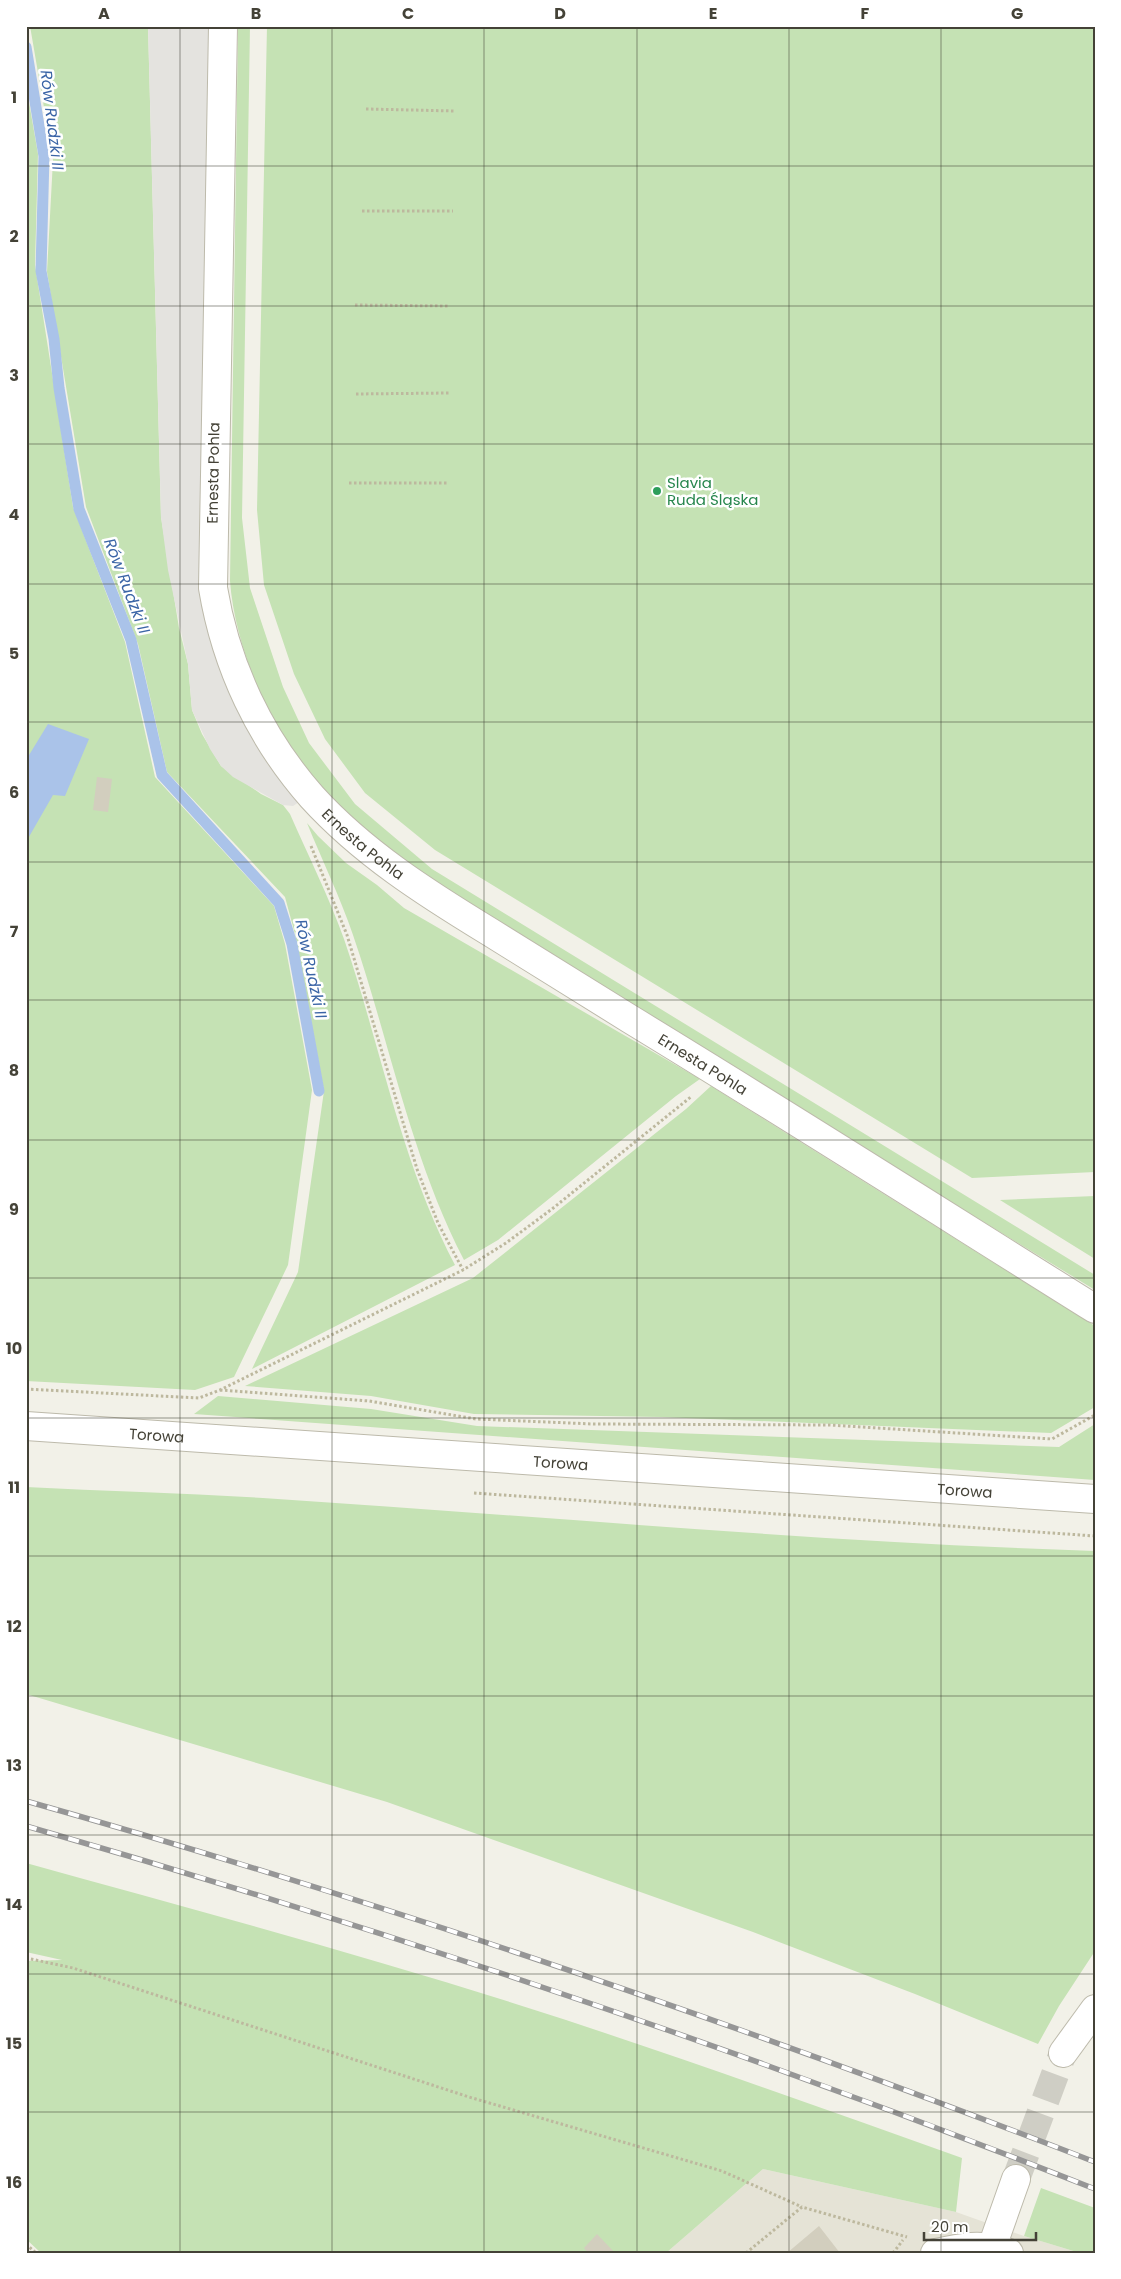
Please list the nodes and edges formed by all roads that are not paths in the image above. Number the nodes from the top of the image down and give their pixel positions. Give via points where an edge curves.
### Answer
1 (223, 26) edge
2 (1095, 1309) edge
3 (26, 1426) edge
4 (1095, 1499) edge
5 (1095, 2009) edge
6 (1064, 2053) tunnel mouth
7 (1016, 2179) tunnel mouth
8 (924, 2247) edge
9 (1001, 2250) edge

1 - 2 street, Ernesta Pohla via 213,588 225,646 269,740 308,792 348,834 425,892
3 - 4 street, Torowa
5 - 6 street
7 - 9 street
8 - 9 street via 978,2246

